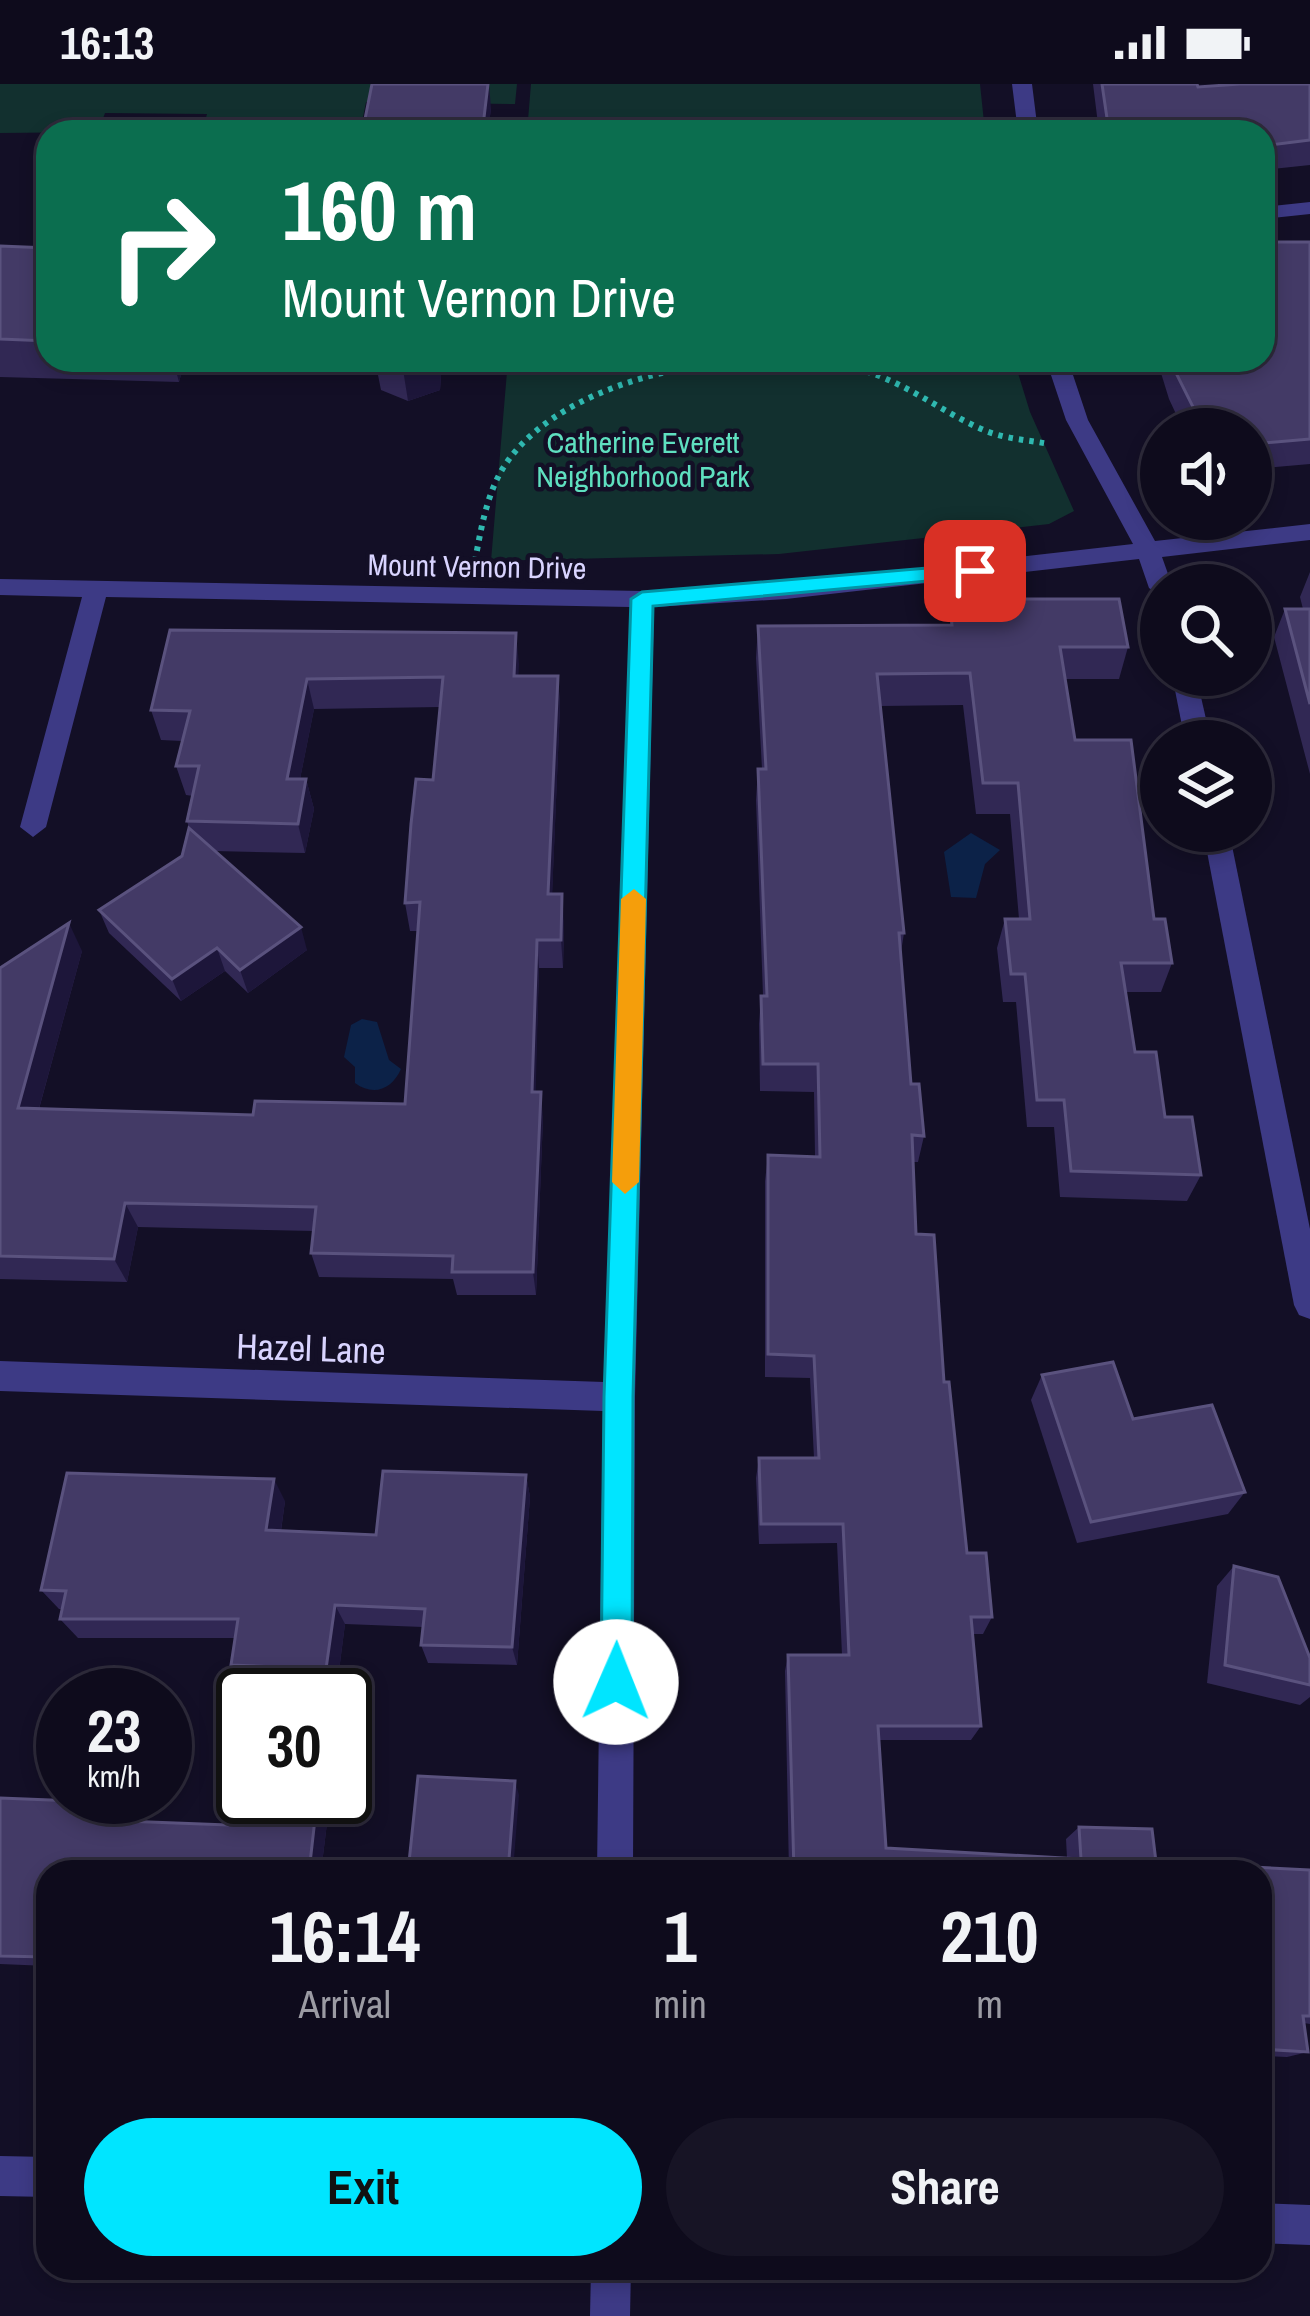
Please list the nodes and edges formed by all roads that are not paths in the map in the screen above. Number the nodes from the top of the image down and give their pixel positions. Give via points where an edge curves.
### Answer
1 (1022, 84) edge
2 (1026, 120) edge
3 (1310, 208) edge
4 (1275, 212) edge
5 (1059, 372) edge
6 (1310, 532) edge
7 (1151, 552) junction
8 (1154, 564) edge
9 (0, 587) edge
10 (95, 592) junction
11 (642, 599) junction
12 (33, 827) dead end
13 (1220, 852) edge
14 (1310, 1305) edge
15 (0, 1376) edge
16 (619, 1397) junction
17 (615, 1860) edge
18 (0, 2176) edge
19 (36, 2177) edge
20 (1272, 2223) edge
21 (1310, 2225) edge
22 (611, 2280) edge
23 (610, 2316) edge

1 - 2 street
3 - 4 street
5 - 7 street via 1089,452
6 - 7 street, Mount Vernon Drive
7 - 8 street
7 - 11 street, Mount Vernon Drive
9 - 10 street, Mount Vernon Drive
10 - 11 street, Mount Vernon Drive
10 - 12 street
11 - 16 street
13 - 14 street
15 - 16 street, Hazel Lane
16 - 17 street
18 - 19 street
20 - 21 street
22 - 23 street

